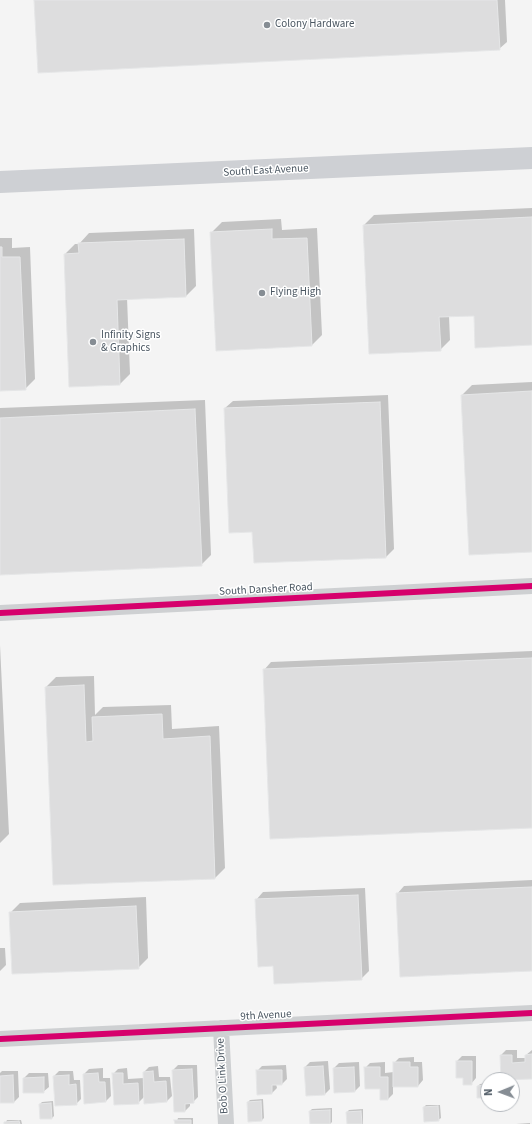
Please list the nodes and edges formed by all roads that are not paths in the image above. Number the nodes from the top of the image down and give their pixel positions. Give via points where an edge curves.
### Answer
1 (532, 158) edge
2 (0, 182) edge
3 (532, 586) edge
4 (0, 613) edge
5 (532, 1013) edge
6 (221, 1028) junction
7 (0, 1039) edge
8 (226, 1124) edge

1 - 2 main road, South East Avenue
3 - 4 street, South Dansher Road
5 - 6 street, 9th Avenue
6 - 7 street, 9th Avenue
6 - 8 street, Bob O Link Drive

